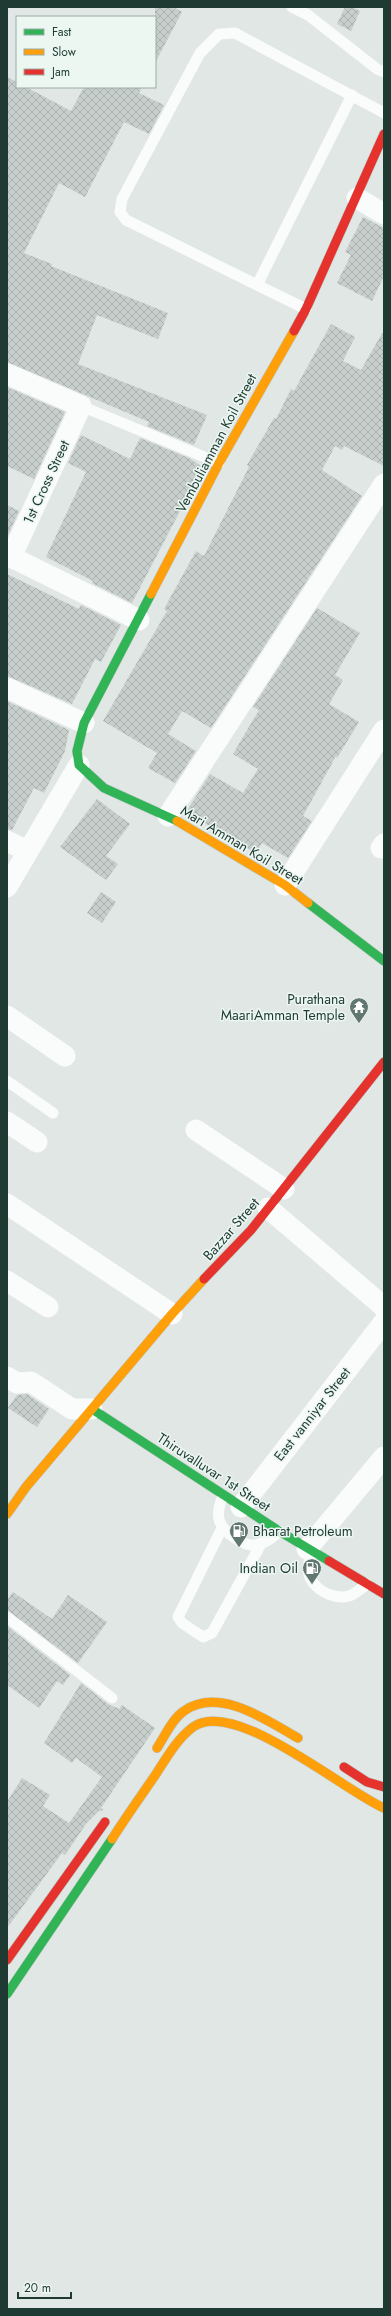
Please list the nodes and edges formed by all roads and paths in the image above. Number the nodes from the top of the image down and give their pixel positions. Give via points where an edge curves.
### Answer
1 (292, 7) edge
2 (310, 11) edge
3 (384, 72) edge
4 (352, 95) junction
5 (384, 113) edge
6 (384, 134) edge
7 (357, 198) junction
8 (384, 214) edge
9 (257, 285) junction
10 (306, 309) junction
11 (7, 374) edge
12 (80, 406) junction
13 (219, 463) junction
14 (384, 484) edge
15 (9, 556) edge
16 (139, 620) junction
17 (7, 688) edge
18 (84, 723) junction
19 (384, 730) edge
20 (79, 764) junction
21 (168, 816) junction
22 (7, 841) edge
23 (28, 851) junction
24 (285, 885) junction
25 (7, 887) edge
26 (384, 961) edge
27 (7, 1016) edge
28 (66, 1056) dead end
29 (384, 1062) edge
30 (7, 1081) edge
31 (54, 1113) dead end
32 (7, 1122) edge
33 (196, 1130) dead end
34 (37, 1142) dead end
35 (284, 1189) junction
36 (7, 1204) edge
37 (268, 1208) junction
38 (7, 1281) edge
39 (48, 1307) dead end
40 (384, 1307) edge
41 (172, 1314) junction
42 (384, 1322) edge
43 (7, 1377) edge
44 (92, 1409) junction
45 (384, 1457) edge
46 (223, 1496) junction
47 (241, 1507) junction
48 (7, 1514) edge
49 (222, 1528) junction
50 (279, 1531) junction
51 (261, 1544) junction
52 (311, 1551) junction
53 (368, 1584) junction
54 (384, 1594) edge
55 (7, 1617) edge
56 (112, 1698) dead end
57 (307, 1743) dead end
58 (151, 1757) dead end
59 (336, 1762) dead end
60 (384, 1787) edge
61 (384, 1808) edge
62 (110, 1814) dead end
63 (7, 1960) edge
64 (7, 1994) edge

1 - 2 lane
2 - 3 lane via 376,69
4 - 5 lane
4 - 9 lane
4 - 9 lane via 235,33 219,34 200,53 122,199 120,212 126,220
6 - 7 street, Vembuliamman Koil Street
7 - 8 street
7 - 10 street, Vembuliamman Koil Street
9 - 10 lane
10 - 13 street, Vembuliamman Koil Street
11 - 12 street
12 - 13 lane
12 - 15 street, 1st Cross Street
13 - 16 street, Vembuliamman Koil Street
14 - 21 street
15 - 16 street
16 - 18 street, Vembuliamman Koil Street
17 - 18 street
18 - 20 street, Vembuliamman Koil Street via 77,751
19 - 24 street
20 - 21 street, Mari Amman Koil Street via 104,788
20 - 23 street
21 - 24 street, Mari Amman Koil Street
22 - 23 street
23 - 25 street
24 - 26 street, Mari Amman Koil Street
27 - 28 street
29 - 35 street, Bazzar Street
30 - 31 lane
32 - 34 street
33 - 35 street
35 - 37 street, Bazzar Street
36 - 41 street
37 - 40 street
37 - 41 street, Bazzar Street
38 - 39 street
41 - 44 street, Bazzar Street
42 - 47 street, East vanniyar Street
43 - 44 street via 17,1383 31,1382 72,1409
44 - 46 street, Thiruvalluvar 1st Street
44 - 48 street, Bazzar Street via 26,1487
45 - 52 street
46 - 47 street, Thiruvalluvar 1st Street
46 - 49 lane via 218,1508
47 - 50 street, Thiruvalluvar 1st Street
49 - 51 lane via 244,1544
49 - 51 lane via 178,1617 182,1623 203,1637 212,1633
50 - 51 lane
50 - 52 street, Thiruvalluvar 1st Street
52 - 53 street, Thiruvalluvar 1st Street
52 - 53 lane via 306,1566 313,1584 332,1594 349,1596
53 - 54 street, Thiruvalluvar 1st Street
55 - 56 lane
57 - 58 street via 238,1708 222,1703 205,1703 184,1711
59 - 60 street via 367,1782
61 - 64 street via 370,1802 290,1750 246,1729 222,1720 196,1724 177,1742
62 - 63 street

